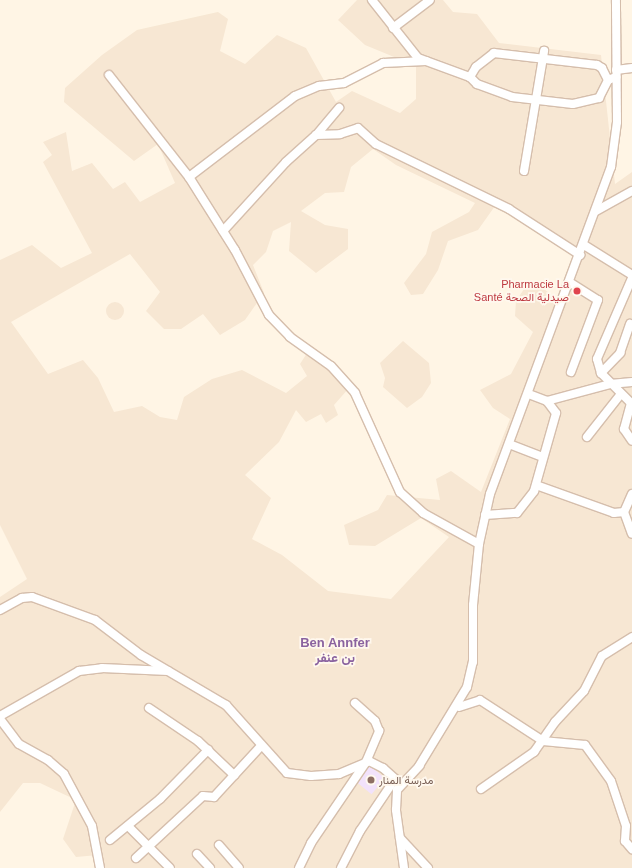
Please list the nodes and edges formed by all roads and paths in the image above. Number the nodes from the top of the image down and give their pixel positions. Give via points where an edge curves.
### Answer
1 (372, 0) edge
2 (430, 0) edge
3 (616, 0) edge
4 (393, 28) junction
5 (544, 51) dead end
6 (426, 61) junction
7 (543, 61) junction
8 (632, 68) edge
9 (109, 75) dead end
10 (613, 76) junction
11 (470, 77) junction
12 (536, 102) junction
13 (339, 108) dead end
14 (318, 133) junction
15 (524, 171) dead end
16 (188, 177) junction
17 (632, 191) edge
18 (596, 212) junction
19 (223, 231) junction
20 (584, 245) junction
21 (580, 255) junction
22 (632, 276) edge
23 (570, 282) junction
24 (630, 324) dead end
25 (571, 372) dead end
26 (602, 373) junction
27 (632, 382) edge
28 (610, 384) junction
29 (529, 394) junction
30 (620, 395) junction
31 (547, 401) junction
32 (631, 404) edge
33 (587, 437) dead end
34 (632, 441) edge
35 (509, 444) junction
36 (543, 457) junction
37 (536, 485) junction
38 (632, 494) edge
39 (624, 512) junction
40 (485, 515) junction
41 (632, 534) edge
42 (479, 544) junction
43 (0, 610) edge
44 (632, 637) edge
45 (168, 671) junction
46 (355, 703) dead end
47 (149, 708) dead end
48 (457, 708) junction
49 (0, 716) edge
50 (0, 719) edge
51 (542, 741) junction
52 (260, 747) junction
53 (208, 750) junction
54 (366, 762) junction
55 (234, 775) junction
56 (398, 781) junction
57 (481, 789) dead end
58 (128, 826) junction
59 (399, 836) junction
60 (110, 840) dead end
61 (150, 845) junction
62 (219, 845) dead end
63 (632, 849) edge
64 (197, 854) dead end
65 (136, 858) dead end
66 (100, 868) edge
67 (170, 868) edge
68 (210, 868) edge
69 (239, 868) edge
70 (299, 868) edge
71 (341, 868) edge
72 (404, 868) edge
73 (428, 868) edge

1 - 4 street
2 - 4 street
3 - 10 street
4 - 6 street via 414,53
5 - 7 street
6 - 11 street
6 - 16 street via 384,63 344,83 319,86 295,96
7 - 10 street via 600,66
7 - 11 street via 492,53
7 - 12 street
8 - 10 street
9 - 16 street
10 - 12 street via 602,95 594,100 573,104
10 - 18 street via 615,146
11 - 12 street via 490,89
12 - 15 street
13 - 14 street
14 - 19 street via 286,162
14 - 21 street via 340,134 359,128 376,144 509,209
16 - 19 street
17 - 18 street
18 - 20 street
19 - 42 street via 273,319 290,337 331,366 355,393 394,481 406,498 423,512
20 - 21 street
20 - 22 street
21 - 23 street
22 - 26 street via 598,353 597,366
23 - 25 street via 598,300
23 - 29 street
24 - 26 street via 620,352
26 - 28 street
27 - 28 street
28 - 30 street
28 - 31 street
29 - 31 street
29 - 35 street
30 - 32 street
30 - 33 street
31 - 36 street via 556,413
32 - 34 street via 624,429
35 - 36 street
35 - 40 street
36 - 37 street
37 - 39 street via 614,513
37 - 40 street via 517,513
38 - 39 street
39 - 41 street
40 - 42 street
42 - 48 street via 473,605 473,662 467,687
43 - 45 street via 27,596 66,607 95,620
44 - 51 street via 602,656 584,691
45 - 49 street via 102,668 79,671
45 - 52 street via 226,705
46 - 54 street via 379,728
47 - 53 street
48 - 51 street via 475,700 486,702
48 - 56 street via 414,772
50 - 66 street via 19,744 48,760 64,774 92,826
51 - 57 street via 530,755
51 - 63 street via 576,742 589,748 617,796 626,826 625,841
52 - 54 street via 281,770 293,775 339,774
52 - 55 street
53 - 55 street
53 - 58 street
54 - 56 street via 376,763
54 - 70 street via 311,843
55 - 61 street via 214,797 203,796
56 - 59 street via 396,800
56 - 71 street via 360,831
58 - 60 street
58 - 61 street
59 - 72 street
59 - 73 street
61 - 65 street
61 - 67 street
62 - 69 street
64 - 68 street

